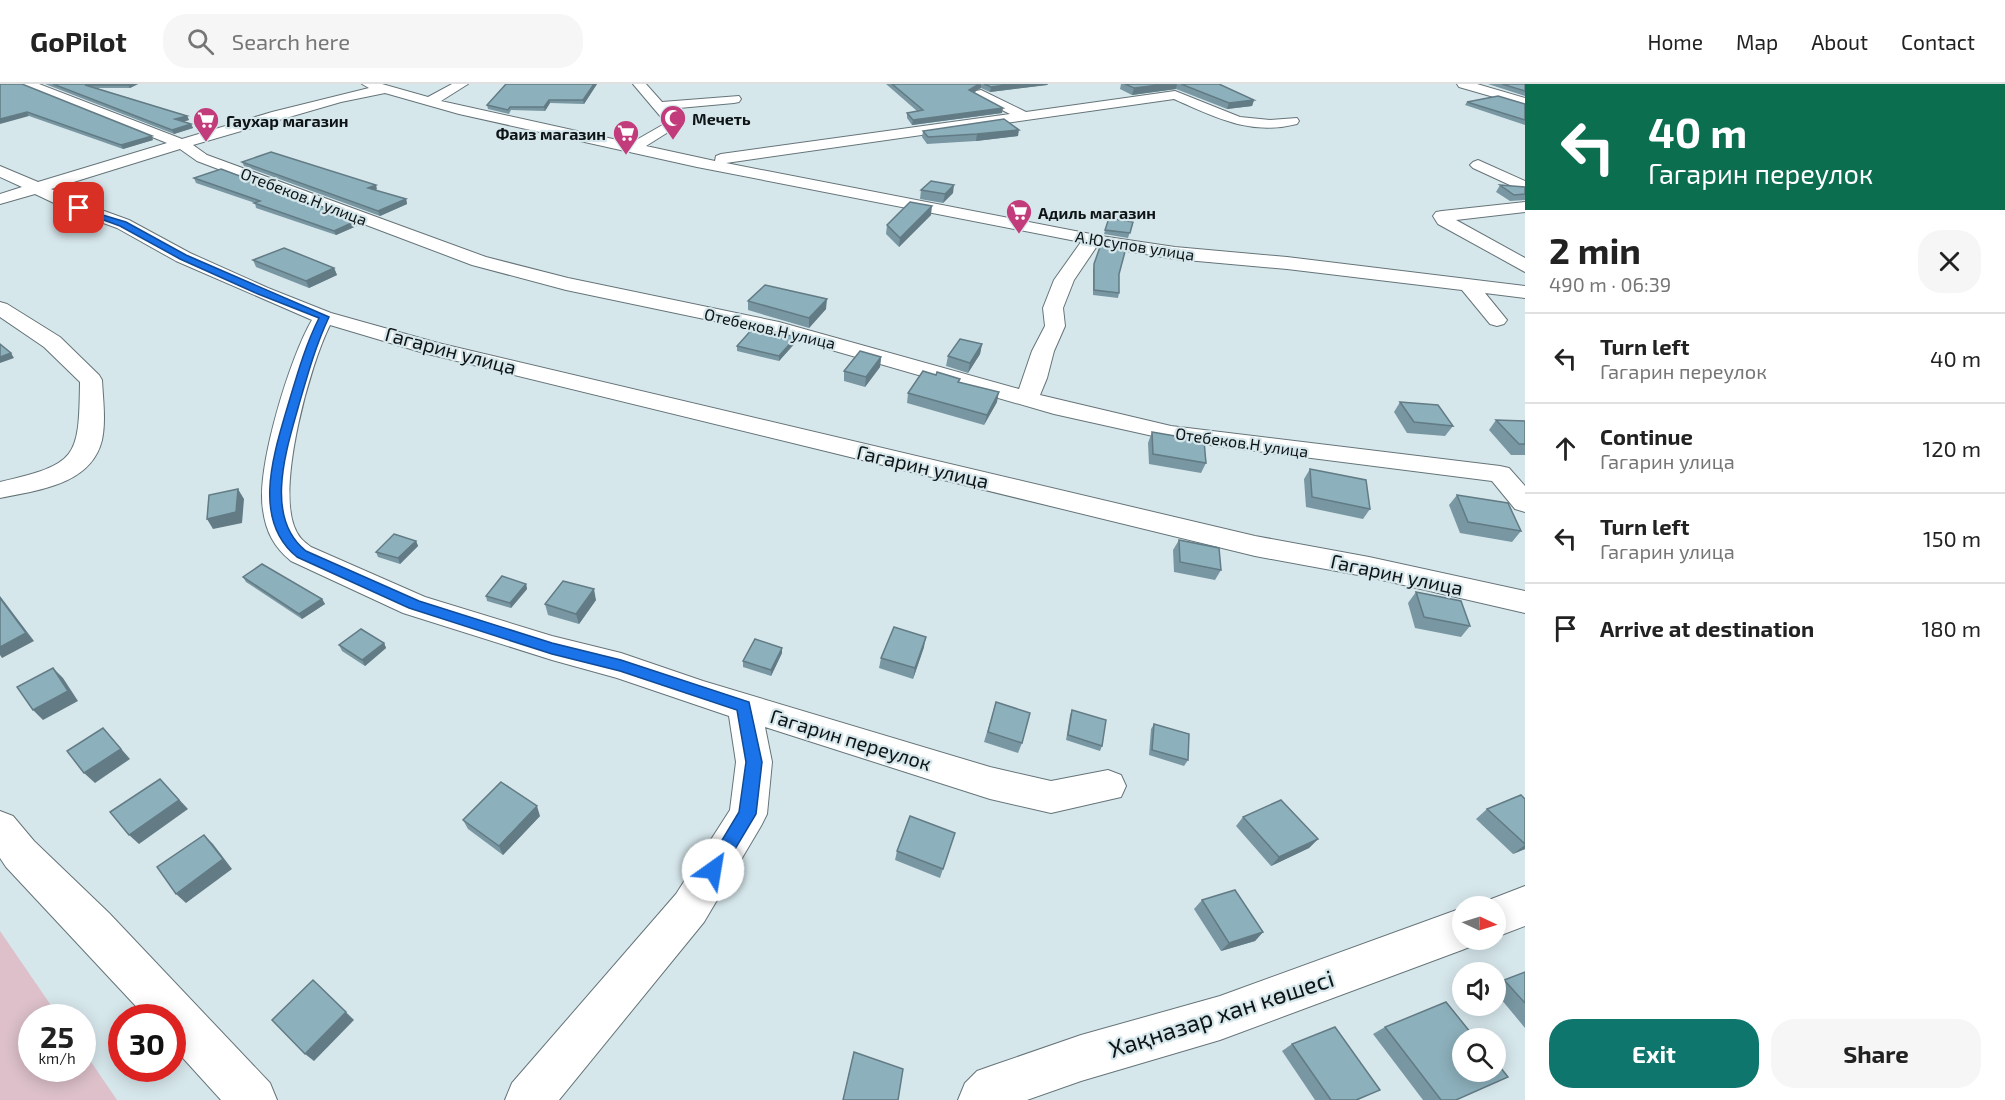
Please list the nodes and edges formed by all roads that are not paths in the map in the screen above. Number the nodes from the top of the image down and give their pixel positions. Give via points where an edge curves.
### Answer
1 (27, 84) edge
2 (368, 84) edge
3 (462, 84) edge
4 (639, 84) edge
5 (1150, 84) edge
6 (1463, 84) edge
7 (386, 89) junction
8 (981, 94) edge
9 (1175, 95) junction
10 (734, 99) dead end
11 (428, 102) junction
12 (1525, 102) edge
13 (658, 106) junction
14 (1022, 115) junction
15 (1292, 122) dead end
16 (182, 144) junction
17 (633, 148) junction
18 (697, 162) junction
19 (1478, 165) dead end
20 (0, 171) edge
21 (1525, 187) edge
22 (37, 188) junction
23 (0, 199) edge
24 (1525, 207) edge
25 (1092, 239) junction
26 (1525, 267) edge
27 (1469, 286) junction
28 (1525, 292) edge
29 (0, 308) edge
30 (324, 317) junction
31 (1497, 320) dead end
32 (1027, 398) junction
33 (0, 490) edge
34 (1525, 503) edge
35 (1525, 602) edge
36 (744, 706) junction
37 (1108, 786) dead end
38 (0, 828) edge
39 (1525, 906) edge
40 (1506, 913) edge
41 (1452, 933) edge
42 (253, 1100) edge
43 (529, 1100) edge
44 (982, 1100) edge

1 - 16 street, Отебеков.Н улица
2 - 7 street, А.Юсупов улица
3 - 11 street
4 - 13 street
5 - 9 street
6 - 12 street
7 - 11 street, А.Юсупов улица
7 - 16 street via 340,98
8 - 14 street
9 - 14 street, А.Юсупов улица
9 - 15 street via 1237,121
10 - 13 street
11 - 17 street, А.Юсупов улица
13 - 17 street via 674,124
14 - 18 street, А.Юсупов улица
16 - 22 street
16 - 32 street, Отебеков.Н улица via 202,158 478,261 577,287 779,328
17 - 18 street, А.Юсупов улица
18 - 25 street, А.Юсупов улица
19 - 21 street
20 - 22 street, Гагарин улица
22 - 23 street
22 - 30 street, Гагарин улица via 123,224 183,257
24 - 26 street via 1442,216
25 - 27 street, А.Юсупов улица via 1175,253
25 - 32 street via 1064,280 1053,308 1055,326
27 - 28 street, А.Юсупов улица
27 - 31 street
29 - 33 street via 52,342 91,380 92,423 88,446 76,465 48,479
30 - 35 street, Гагарин улица via 432,348 1255,546
30 - 36 street, Гагарин переулок via 314,334 277,463 278,518 288,543 301,554 414,605
32 - 34 street, Отебеков.Н улица via 1054,408 1171,432 1500,474
36 - 37 street, Гагарин переулок via 990,783 1051,797
36 - 43 street via 754,762 748,814 690,908
38 - 42 street via 20,854
39 - 40 street
41 - 44 street, Хақназар хан көшесі via 1220,1018 994,1088

